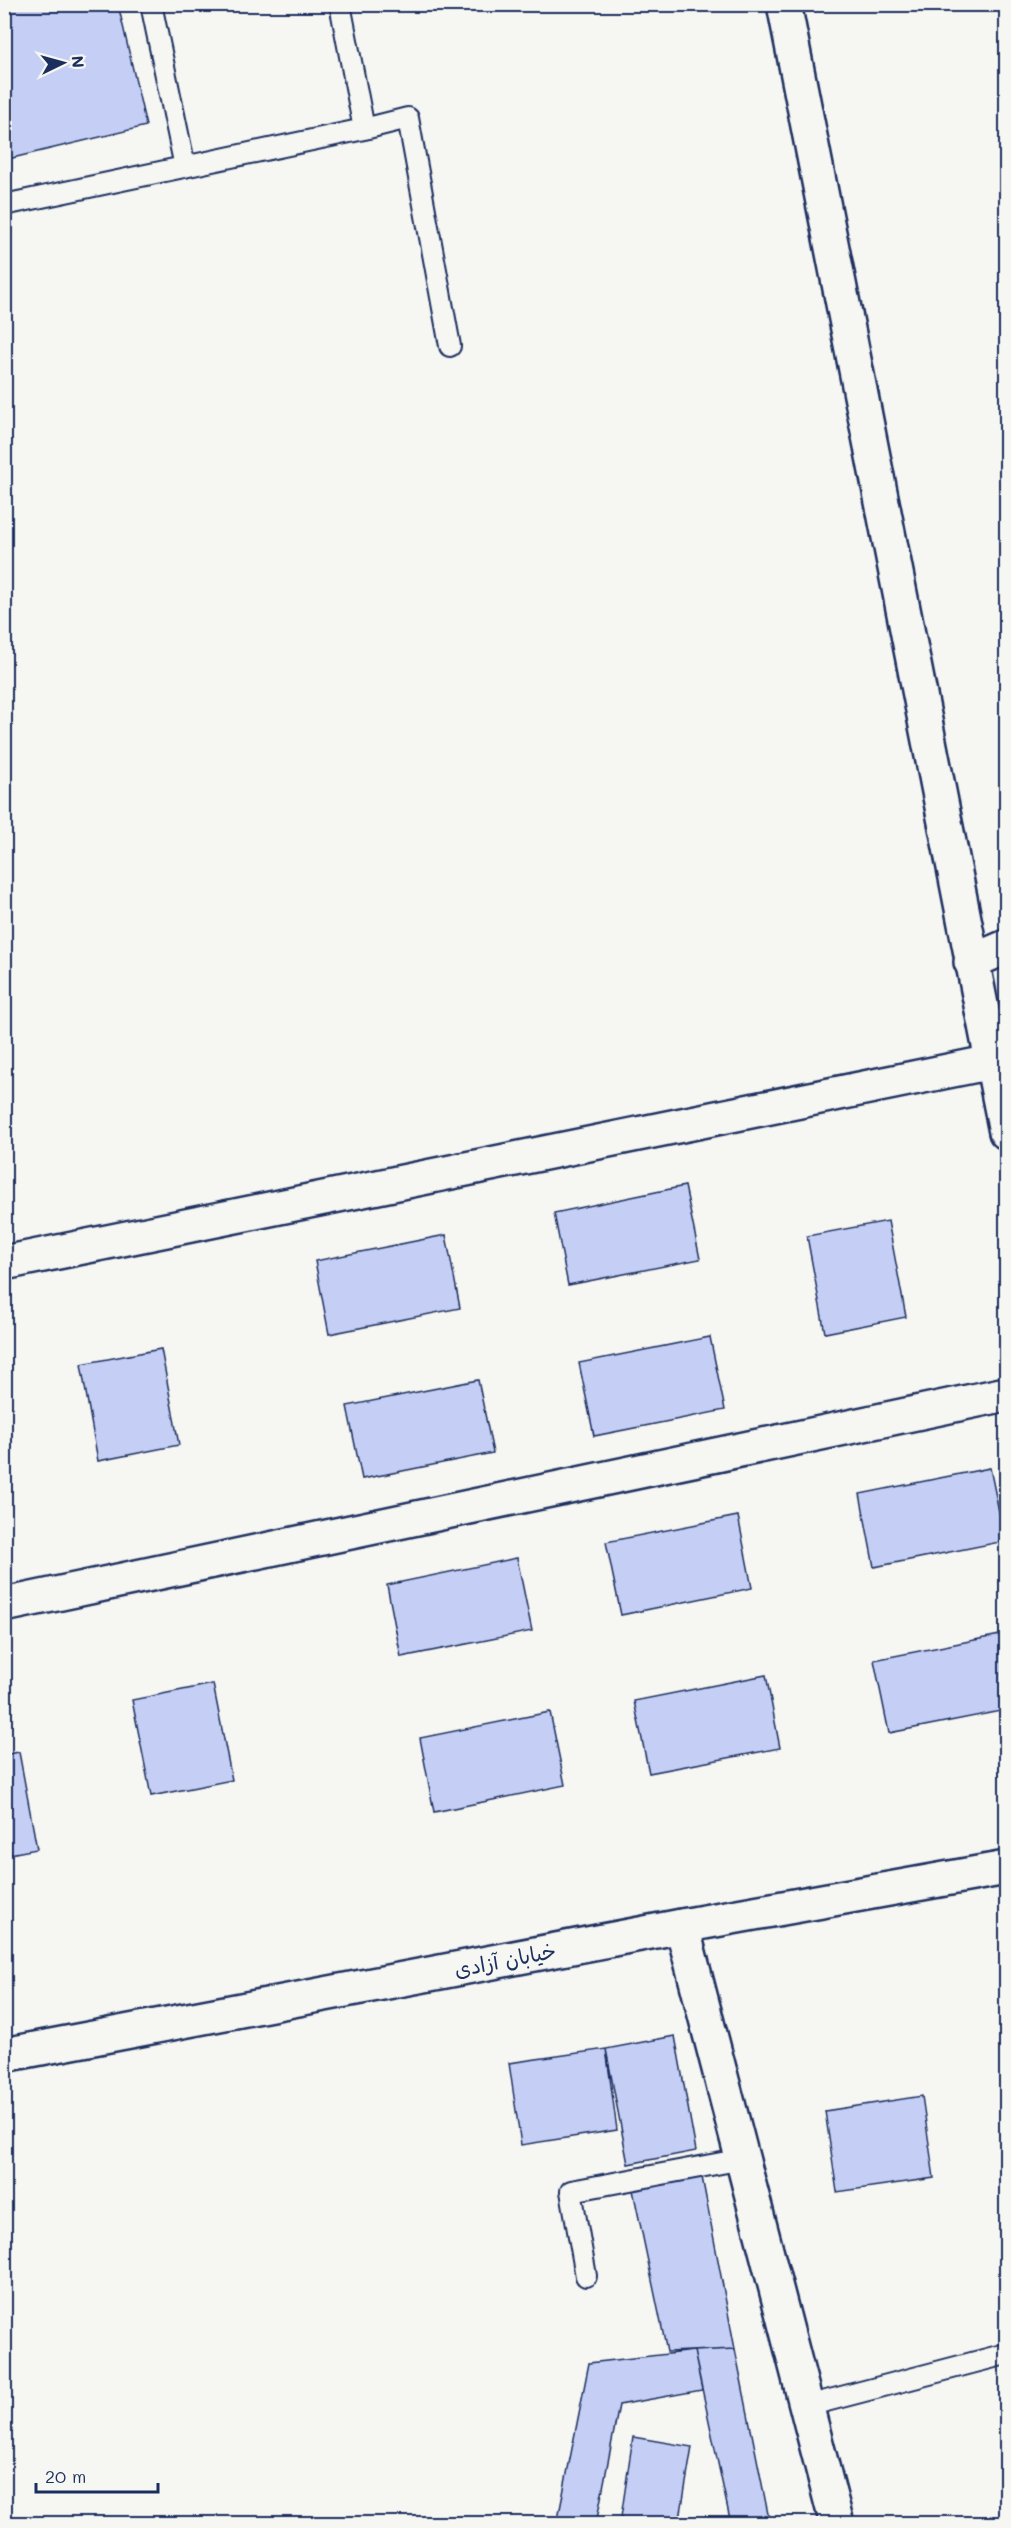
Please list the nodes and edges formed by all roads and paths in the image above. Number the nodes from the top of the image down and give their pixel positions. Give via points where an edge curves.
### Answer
1 (151, 4) edge
2 (340, 4) edge
3 (784, 4) edge
4 (364, 129) junction
5 (185, 166) junction
6 (4, 205) edge
7 (450, 346) dead end
8 (1006, 947) edge
9 (972, 962) junction
10 (992, 1062) junction
11 (1006, 1132) edge
12 (4, 1263) edge
13 (1006, 1394) edge
14 (4, 1605) edge
15 (1006, 1868) edge
16 (682, 1926) junction
17 (4, 2055) edge
18 (742, 2159) junction
19 (586, 2276) dead end
20 (1006, 2354) edge
21 (807, 2406) junction
22 (837, 2523) edge

1 - 5 lane
2 - 4 lane
3 - 9 street
4 - 5 lane
4 - 7 lane via 408,118
5 - 6 lane
8 - 9 street
9 - 10 street
10 - 11 street
10 - 12 street
13 - 14 street
15 - 16 street, خیابان آزادی
16 - 17 street, خیابان آزادی
16 - 18 street
18 - 19 lane via 572,2191
18 - 21 street
20 - 21 lane
21 - 22 street

